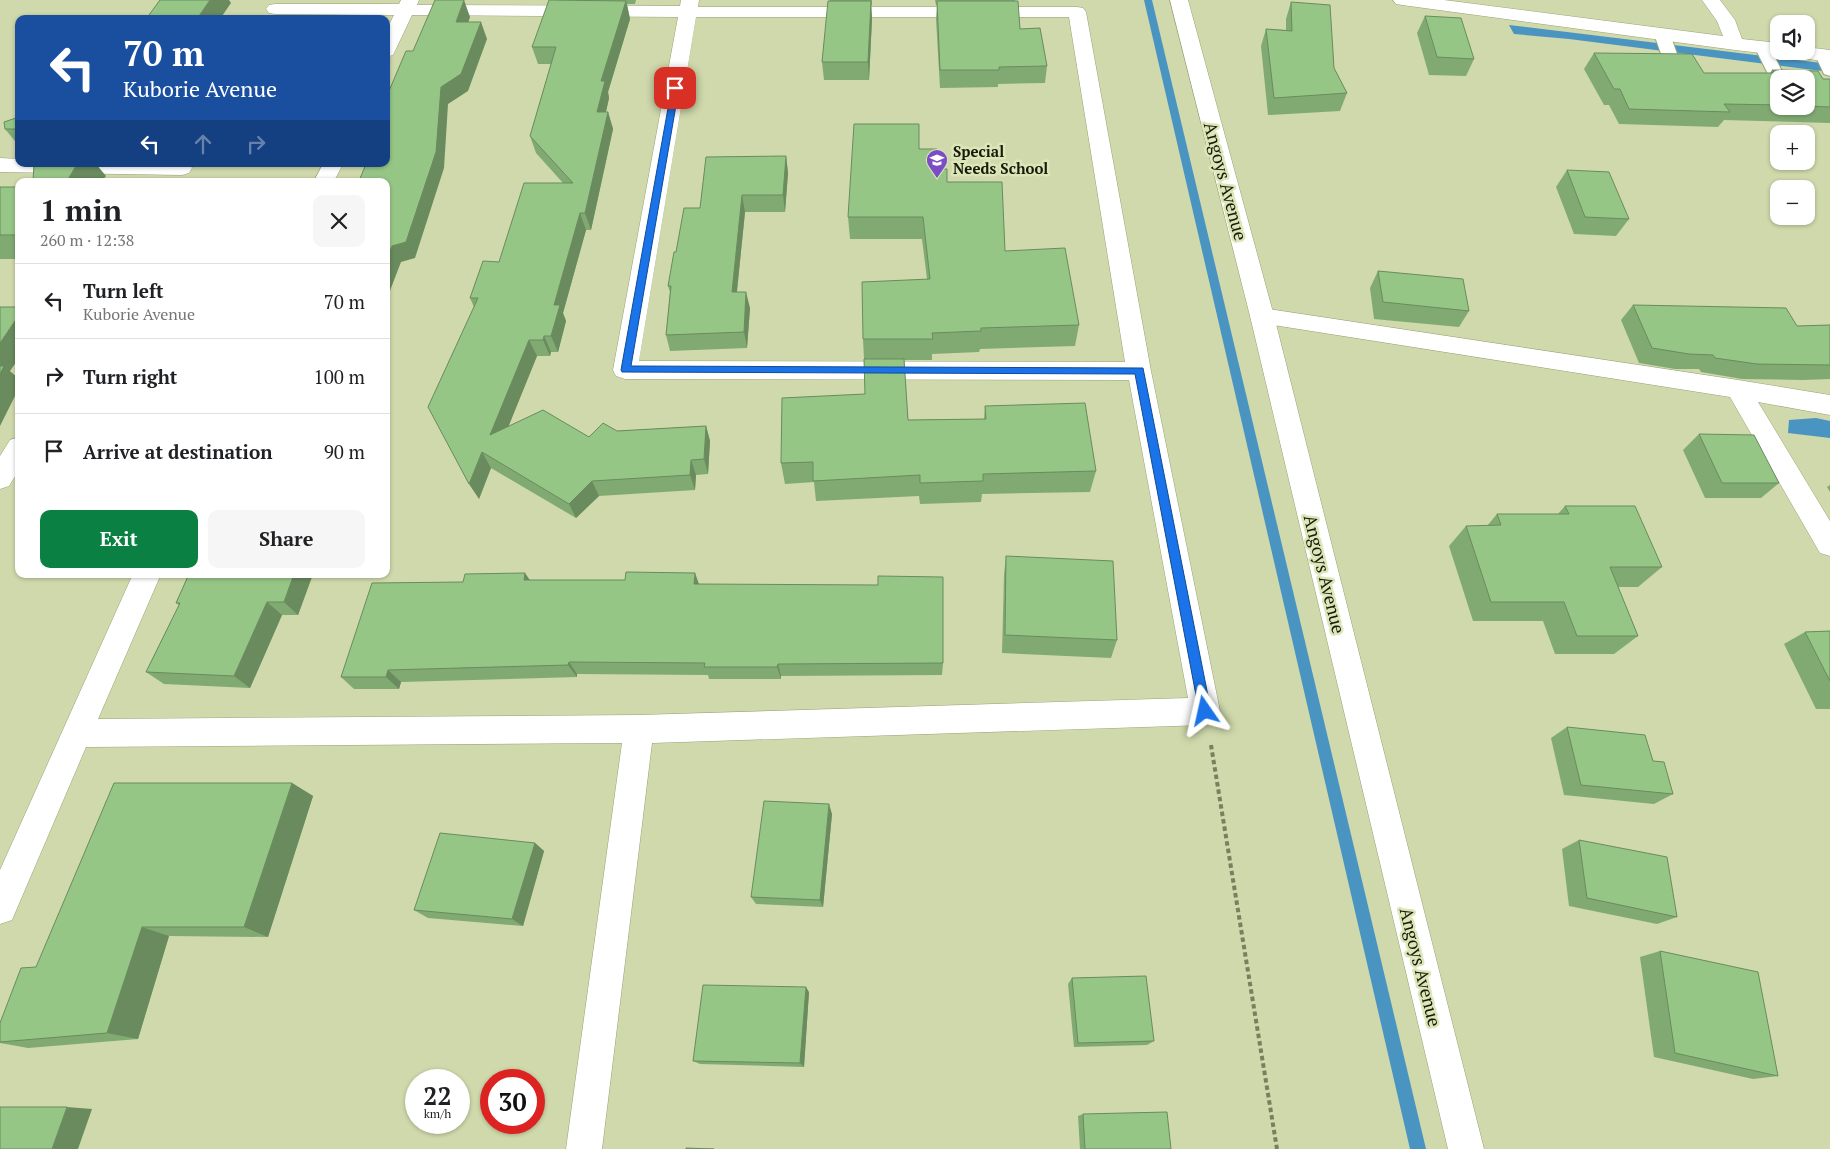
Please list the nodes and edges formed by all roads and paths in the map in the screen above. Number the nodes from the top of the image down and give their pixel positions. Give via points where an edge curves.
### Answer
1 (1178, 0) edge
2 (1402, 0) edge
3 (1711, 0) edge
4 (407, 5) edge
5 (689, 6) edge
6 (275, 9) edge
7 (390, 42) edge
8 (1735, 44) junction
9 (1769, 50) edge
10 (1775, 70) edge
11 (0, 165) edge
12 (15, 166) edge
13 (60, 167) edge
14 (180, 171) edge
15 (1262, 316) junction
16 (1139, 371) junction
17 (1738, 389) junction
18 (1830, 405) edge
19 (15, 454) edge
20 (0, 479) edge
21 (1830, 545) edge
22 (144, 578) edge
23 (1205, 711) junction
24 (639, 728) junction
25 (78, 733) junction
26 (0, 908) edge
27 (584, 1149) edge
28 (1277, 1149) edge
29 (1466, 1149) edge

1 - 15 street, Angoys Avenue
2 - 8 street via 1667,48
3 - 8 street via 1726,20
4 - 5 street
4 - 6 street
4 - 7 street
5 - 16 street via 1077,12
5 - 16 street via 626,370
8 - 9 street
9 - 10 lane
11 - 12 street
13 - 14 street
15 - 17 street
15 - 29 street, Angoys Avenue
16 - 23 street
17 - 18 street
17 - 21 street
19 - 20 street
22 - 25 street
23 - 24 street
23 - 28 path
24 - 25 street
24 - 27 street
25 - 26 street

